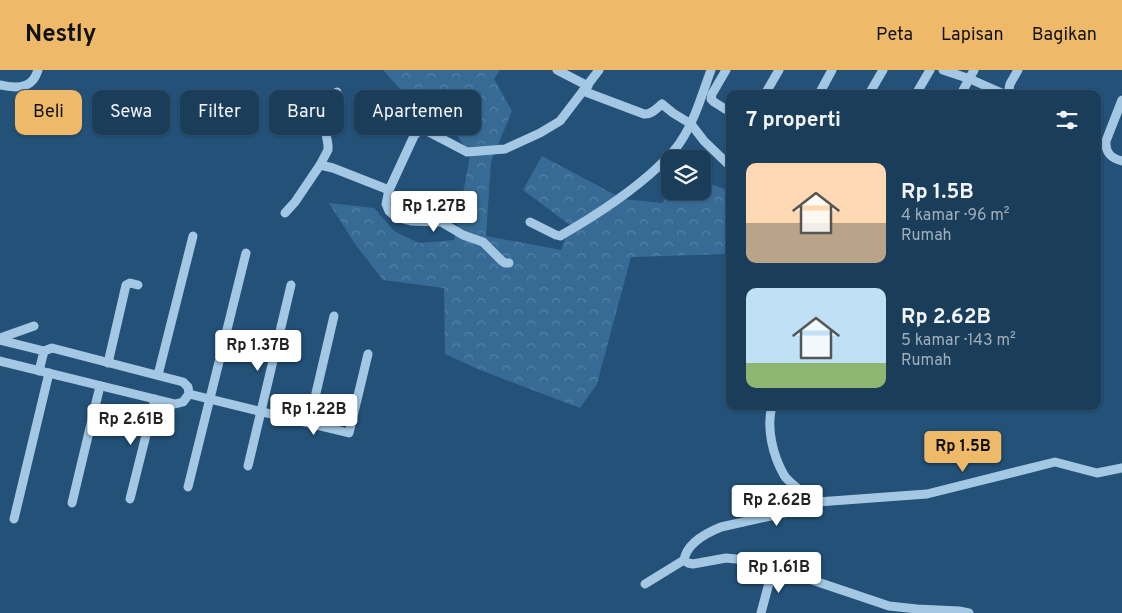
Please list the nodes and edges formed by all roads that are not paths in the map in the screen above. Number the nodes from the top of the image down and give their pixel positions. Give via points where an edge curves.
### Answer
1 (38, 70) edge
2 (557, 70) edge
3 (599, 70) edge
4 (711, 70) edge
5 (726, 70) edge
6 (779, 70) edge
7 (832, 70) edge
8 (883, 70) edge
9 (930, 70) edge
10 (943, 70) edge
11 (1018, 70) edge
12 (972, 74) edge
13 (0, 85) edge
14 (586, 89) junction
15 (767, 90) edge
16 (821, 90) edge
17 (871, 90) edge
18 (918, 90) edge
19 (963, 90) edge
20 (998, 90) edge
21 (1009, 90) edge
22 (1122, 100) edge
23 (726, 110) edge
24 (691, 124) junction
25 (326, 135) edge
26 (1122, 161) edge
27 (726, 162) edge
28 (320, 165) junction
29 (389, 190) junction
30 (285, 213) dead end
31 (530, 222) dead end
32 (193, 236) dead end
33 (246, 253) dead end
34 (509, 263) dead end
35 (138, 285) dead end
36 (291, 285) dead end
37 (334, 316) dead end
38 (34, 326) dead end
39 (0, 339) edge
40 (44, 351) junction
41 (368, 354) dead end
42 (0, 361) edge
43 (108, 362) junction
44 (38, 371) junction
45 (49, 373) junction
46 (158, 375) junction
47 (100, 386) junction
48 (189, 394) junction
49 (155, 399) junction
50 (210, 399) junction
51 (771, 410) edge
52 (261, 412) junction
53 (309, 423) junction
54 (248, 466) dead end
55 (1122, 468) edge
56 (188, 488) dead end
57 (130, 499) dead end
58 (72, 503) dead end
59 (804, 503) junction
60 (14, 519) dead end
61 (684, 560) junction
62 (773, 568) junction
63 (645, 584) dead end
64 (896, 610) edge
65 (761, 613) edge
66 (969, 613) edge

1 - 13 street via 29,84
2 - 14 street
3 - 14 street
4 - 24 street
5 - 23 street via 711,99
6 - 15 street
7 - 16 street
8 - 17 street
9 - 18 street
10 - 12 street
11 - 21 street
12 - 19 street
12 - 20 street
14 - 24 street via 647,115 662,104
14 - 29 street via 560,121 540,134 505,149 466,152 425,130 417,132
22 - 26 street via 1105,146 1112,158
24 - 27 street
24 - 31 street via 674,151 640,183 560,236
25 - 28 street via 328,150
28 - 29 street
28 - 30 street
29 - 34 street via 386,204 394,216 402,220 441,222 462,235 483,242 502,261
32 - 46 street
33 - 50 street
35 - 43 street via 126,285
36 - 52 street
37 - 53 street
38 - 39 street
39 - 40 street
40 - 43 street via 52,348
40 - 44 street
41 - 53 street via 349,432
42 - 44 street
43 - 46 street
44 - 45 street
45 - 47 street
45 - 60 street
46 - 48 street via 183,382
47 - 49 street
47 - 58 street
48 - 49 street via 183,402 175,404
48 - 50 street
49 - 57 street
50 - 52 street
50 - 56 street
51 - 59 street via 770,434 779,465 803,496
52 - 53 street
52 - 54 street
55 - 59 street via 1097,473 1055,462 927,494
59 - 61 street via 793,511 721,527 694,542
61 - 62 street via 693,564 726,558
61 - 63 street
62 - 64 street
62 - 65 street
64 - 66 street

